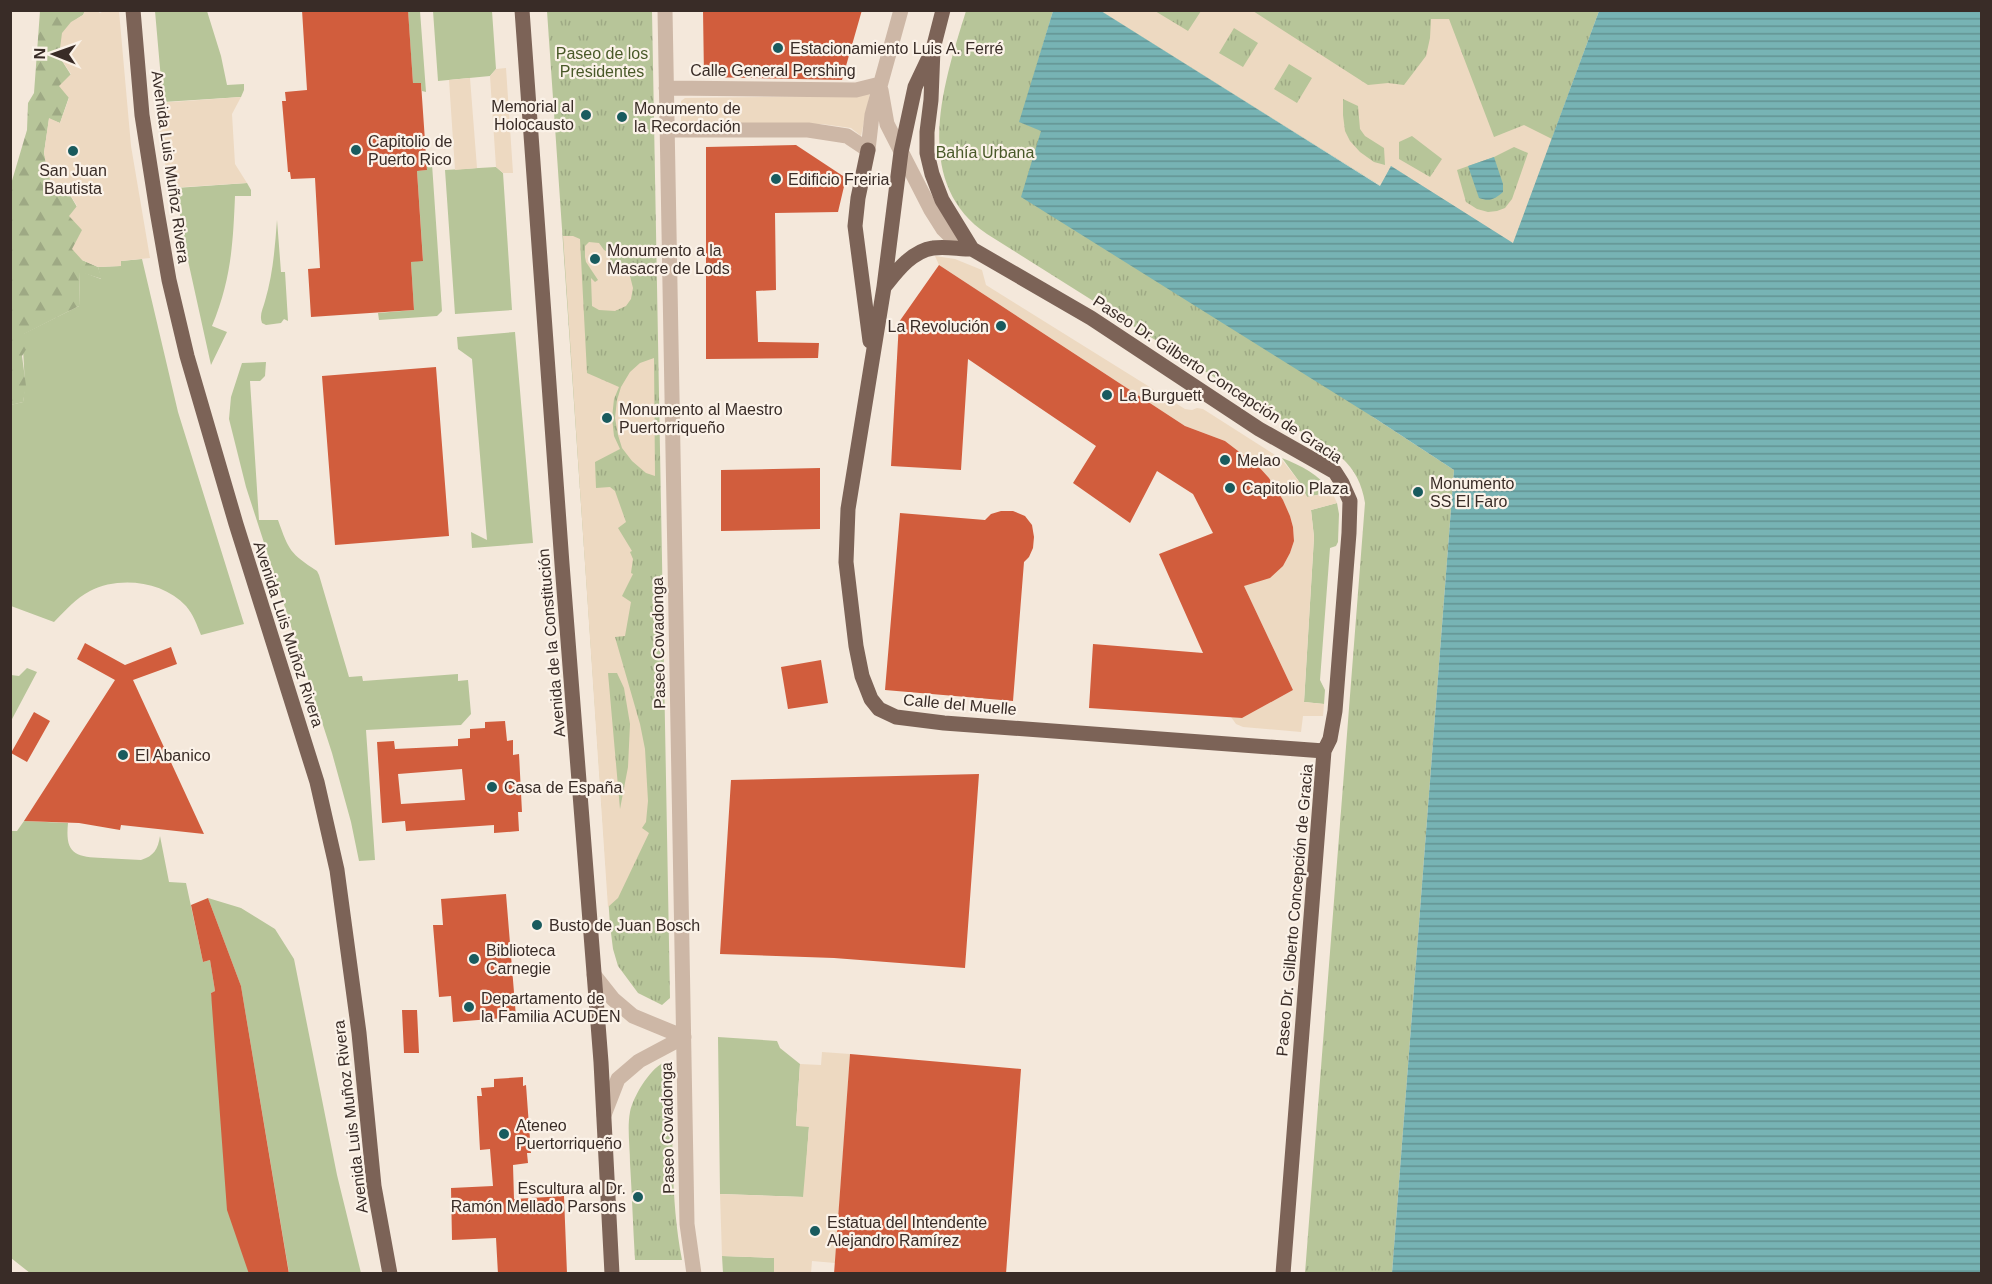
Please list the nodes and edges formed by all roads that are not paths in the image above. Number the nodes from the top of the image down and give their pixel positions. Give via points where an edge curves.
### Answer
1 (133, 10) edge
2 (522, 10) edge
3 (665, 10) edge
4 (901, 10) edge
5 (944, 10) edge
6 (933, 49) junction
7 (880, 84) junction
8 (666, 88) junction
9 (667, 130) junction
10 (868, 150) junction
11 (901, 152) junction
12 (972, 249) junction
13 (884, 287) junction
14 (872, 359) junction
15 (1324, 751) junction
16 (594, 975) junction
17 (684, 1037) junction
18 (604, 1115) junction
19 (390, 1274) edge
20 (612, 1274) edge
21 (694, 1274) edge
22 (1283, 1274) edge

1 - 19 main road, Avenida Luis Muñoz Rivera via 153,190 187,356 317,782 337,870 374,1186
2 - 16 main road, Avenida de la Constitución
3 - 8 street, Paseo Covadonga
4 - 7 street
5 - 6 main road
6 - 11 main road, Calle del Muelle via 915,87
6 - 12 main road, Paseo Dr. Gilberto Concepción de Gracia via 927,153 942,200
7 - 8 street, Calle General Pershing via 856,90
7 - 10 street
7 - 11 street via 887,124
8 - 9 street, Paseo Covadonga
9 - 10 street via 808,130 847,136
9 - 17 street, Paseo Covadonga
10 - 14 main road, Calle del Muelle via 855,226
11 - 12 street via 943,229 955,241
11 - 13 main road, Calle del Muelle
12 - 13 main road via 925,250 913,256
12 - 15 main road, Paseo Dr. Gilberto Concepción de Gracia via 1091,318 1259,429 1335,472 1350,501 1349,532 1335,720
13 - 14 main road, Calle del Muelle
14 - 15 main road, Calle del Muelle via 848,509 846,562 862,676 879,709 897,717 944,723
15 - 22 main road, Paseo Dr. Gilberto Concepción de Gracia
16 - 17 street via 633,1016
16 - 18 main road, Avenida de la Constitución
17 - 18 street via 639,1061 618,1079
17 - 21 street, Paseo Covadonga via 687,1224
18 - 20 main road, Avenida de la Constitución

